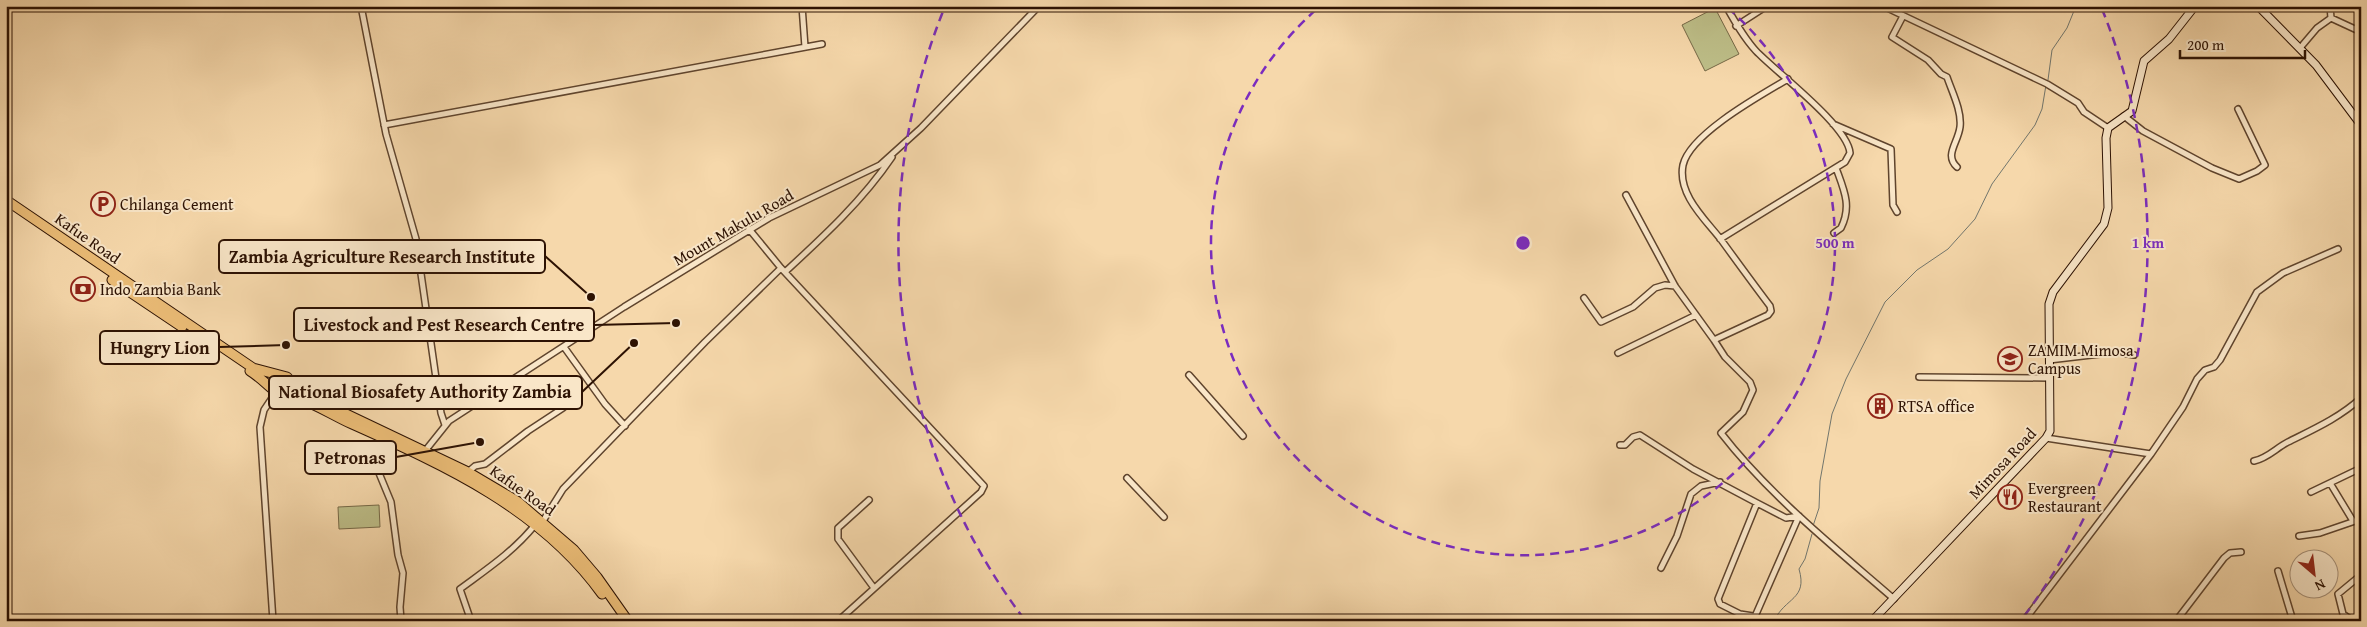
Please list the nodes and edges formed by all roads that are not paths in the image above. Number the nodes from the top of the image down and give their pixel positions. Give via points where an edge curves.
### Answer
1 (361, 6) edge
2 (802, 6) edge
3 (1038, 6) edge
4 (1726, 6) edge
5 (1767, 6) edge
6 (1883, 6) edge
7 (2195, 6) edge
8 (2258, 6) edge
9 (2330, 6) edge
10 (1903, 16) junction
11 (2331, 18) junction
12 (1736, 26) junction
13 (2360, 32) edge
14 (822, 44) dead end
15 (805, 47) junction
16 (2300, 48) junction
17 (1788, 79) junction
18 (2238, 109) dead end
19 (2124, 116) junction
20 (1830, 122) junction
21 (384, 125) junction
22 (2361, 125) edge
23 (2108, 128) junction
24 (895, 152) junction
25 (1957, 167) dead end
26 (1836, 168) junction
27 (1626, 195) dead end
28 (6, 200) edge
29 (6, 204) edge
30 (1897, 212) dead end
31 (749, 230) junction
32 (1834, 233) dead end
33 (1720, 239) junction
34 (2338, 249) dead end
35 (783, 270) junction
36 (1675, 286) junction
37 (1584, 298) dead end
38 (1696, 315) junction
39 (1714, 340) junction
40 (564, 347) junction
41 (1618, 353) dead end
42 (2134, 354) dead end
43 (2050, 360) junction
44 (280, 375) junction
45 (1189, 375) dead end
46 (1919, 377) dead end
47 (2050, 378) junction
48 (290, 382) junction
49 (277, 391) junction
50 (2361, 398) edge
51 (563, 408) dead end
52 (445, 425) junction
53 (625, 426) junction
54 (1243, 436) dead end
55 (2046, 438) junction
56 (387, 441) junction
57 (1620, 445) dead end
58 (425, 451) junction
59 (2151, 454) junction
60 (2254, 461) dead end
61 (2361, 468) edge
62 (468, 472) junction
63 (1126, 478) dead end
64 (1721, 482) junction
65 (2330, 483) junction
66 (2311, 492) dead end
67 (869, 500) dead end
68 (1757, 503) junction
69 (1798, 516) junction
70 (1164, 517) dead end
71 (2361, 519) edge
72 (2353, 521) junction
73 (540, 522) junction
74 (2299, 536) dead end
75 (2241, 552) dead end
76 (1661, 568) dead end
77 (2278, 571) dead end
78 (2361, 575) edge
79 (874, 588) junction
80 (1894, 599) junction
81 (1753, 618) edge
82 (274, 621) edge
83 (401, 621) edge
84 (471, 621) edge
85 (622, 621) edge
86 (628, 621) edge
87 (838, 621) edge
88 (1872, 621) edge
89 (2024, 621) edge
90 (2176, 621) edge
91 (2293, 621) edge
92 (2354, 621) edge

1 - 21 street
2 - 15 street
3 - 24 street, Mount Makulu Road
4 - 12 street
5 - 12 street
6 - 10 street
7 - 19 street via 2169,39 2144,61 2135,105
8 - 16 street
9 - 11 street
10 - 23 street via 2048,84
10 - 25 street via 1892,37 1928,60 1947,77 1960,119 1958,138 1950,156
11 - 13 street
11 - 16 street via 2317,28
12 - 17 street via 1756,51
14 - 15 street
15 - 21 street
16 - 22 street
17 - 20 street
17 - 33 street via 1735,111 1701,139 1686,157 1682,172 1687,192
18 - 19 street via 2265,165 2239,179 2143,131
19 - 23 street
20 - 26 street via 1850,149 1849,157
20 - 30 street via 1890,147 1893,156 1893,205
21 - 52 street via 416,239
23 - 43 street, Mimosa Road via 2107,217 2101,231 2053,292 2049,304
24 - 31 street, Mount Makulu Road via 871,170 810,197
24 - 35 street via 863,194 816,244
26 - 32 street via 1848,210 1841,228
26 - 33 street
27 - 36 street
28 - 44 highway, Kafue Road via 253,368
29 - 49 highway, Kafue Road
31 - 35 street
31 - 40 street, Mount Makulu Road
33 - 39 street via 1771,311 1762,319
34 - 59 street via 2283,273 2257,292 2220,360 2198,379
35 - 53 street via 680,367
35 - 79 street via 984,486
36 - 37 street via 1656,288 1638,304 1601,322
36 - 38 street
38 - 39 street
38 - 41 street
39 - 69 street via 1752,386 1743,412 1721,433
40 - 52 street, Mount Makulu Road
40 - 53 street
42 - 43 street via 2118,352
43 - 47 street, Mimosa Road
44 - 48 highway
44 - 49 highway via 273,381
45 - 54 street
46 - 47 street
47 - 55 street, Mimosa Road via 2050,431
48 - 49 highway via 289,390
48 - 58 highway, Kafue Road via 300,392
49 - 56 highway, Kafue Road
49 - 82 street via 264,410 260,427
50 - 60 street via 2333,419
51 - 62 street
52 - 58 street, Mount Makulu Road
53 - 73 street via 563,489 555,505
55 - 59 street
55 - 80 street, Mimosa Road
56 - 73 highway, Kafue Road via 484,488
56 - 83 street via 378,466 391,502 403,573
57 - 64 street via 1640,435
58 - 62 highway, Kafue Road
59 - 89 street
61 - 65 street
62 - 73 highway, Kafue Road via 517,501
63 - 70 street
64 - 68 street
64 - 76 street via 1701,486 1691,494 1677,536
65 - 66 street
65 - 72 street
67 - 79 street via 836,532
68 - 69 street via 1786,518
68 - 81 street via 1718,599 1720,604
69 - 80 street
69 - 81 street
71 - 72 street
72 - 74 street via 2320,533
73 - 84 street via 499,562 460,589
73 - 85 highway, Kafue Road via 599,589
73 - 86 highway, Kafue Road via 587,565
75 - 90 street via 2230,553 2224,558
77 - 91 street
78 - 92 street via 2338,594 2343,614
79 - 87 street
80 - 88 street, Mimosa Road

